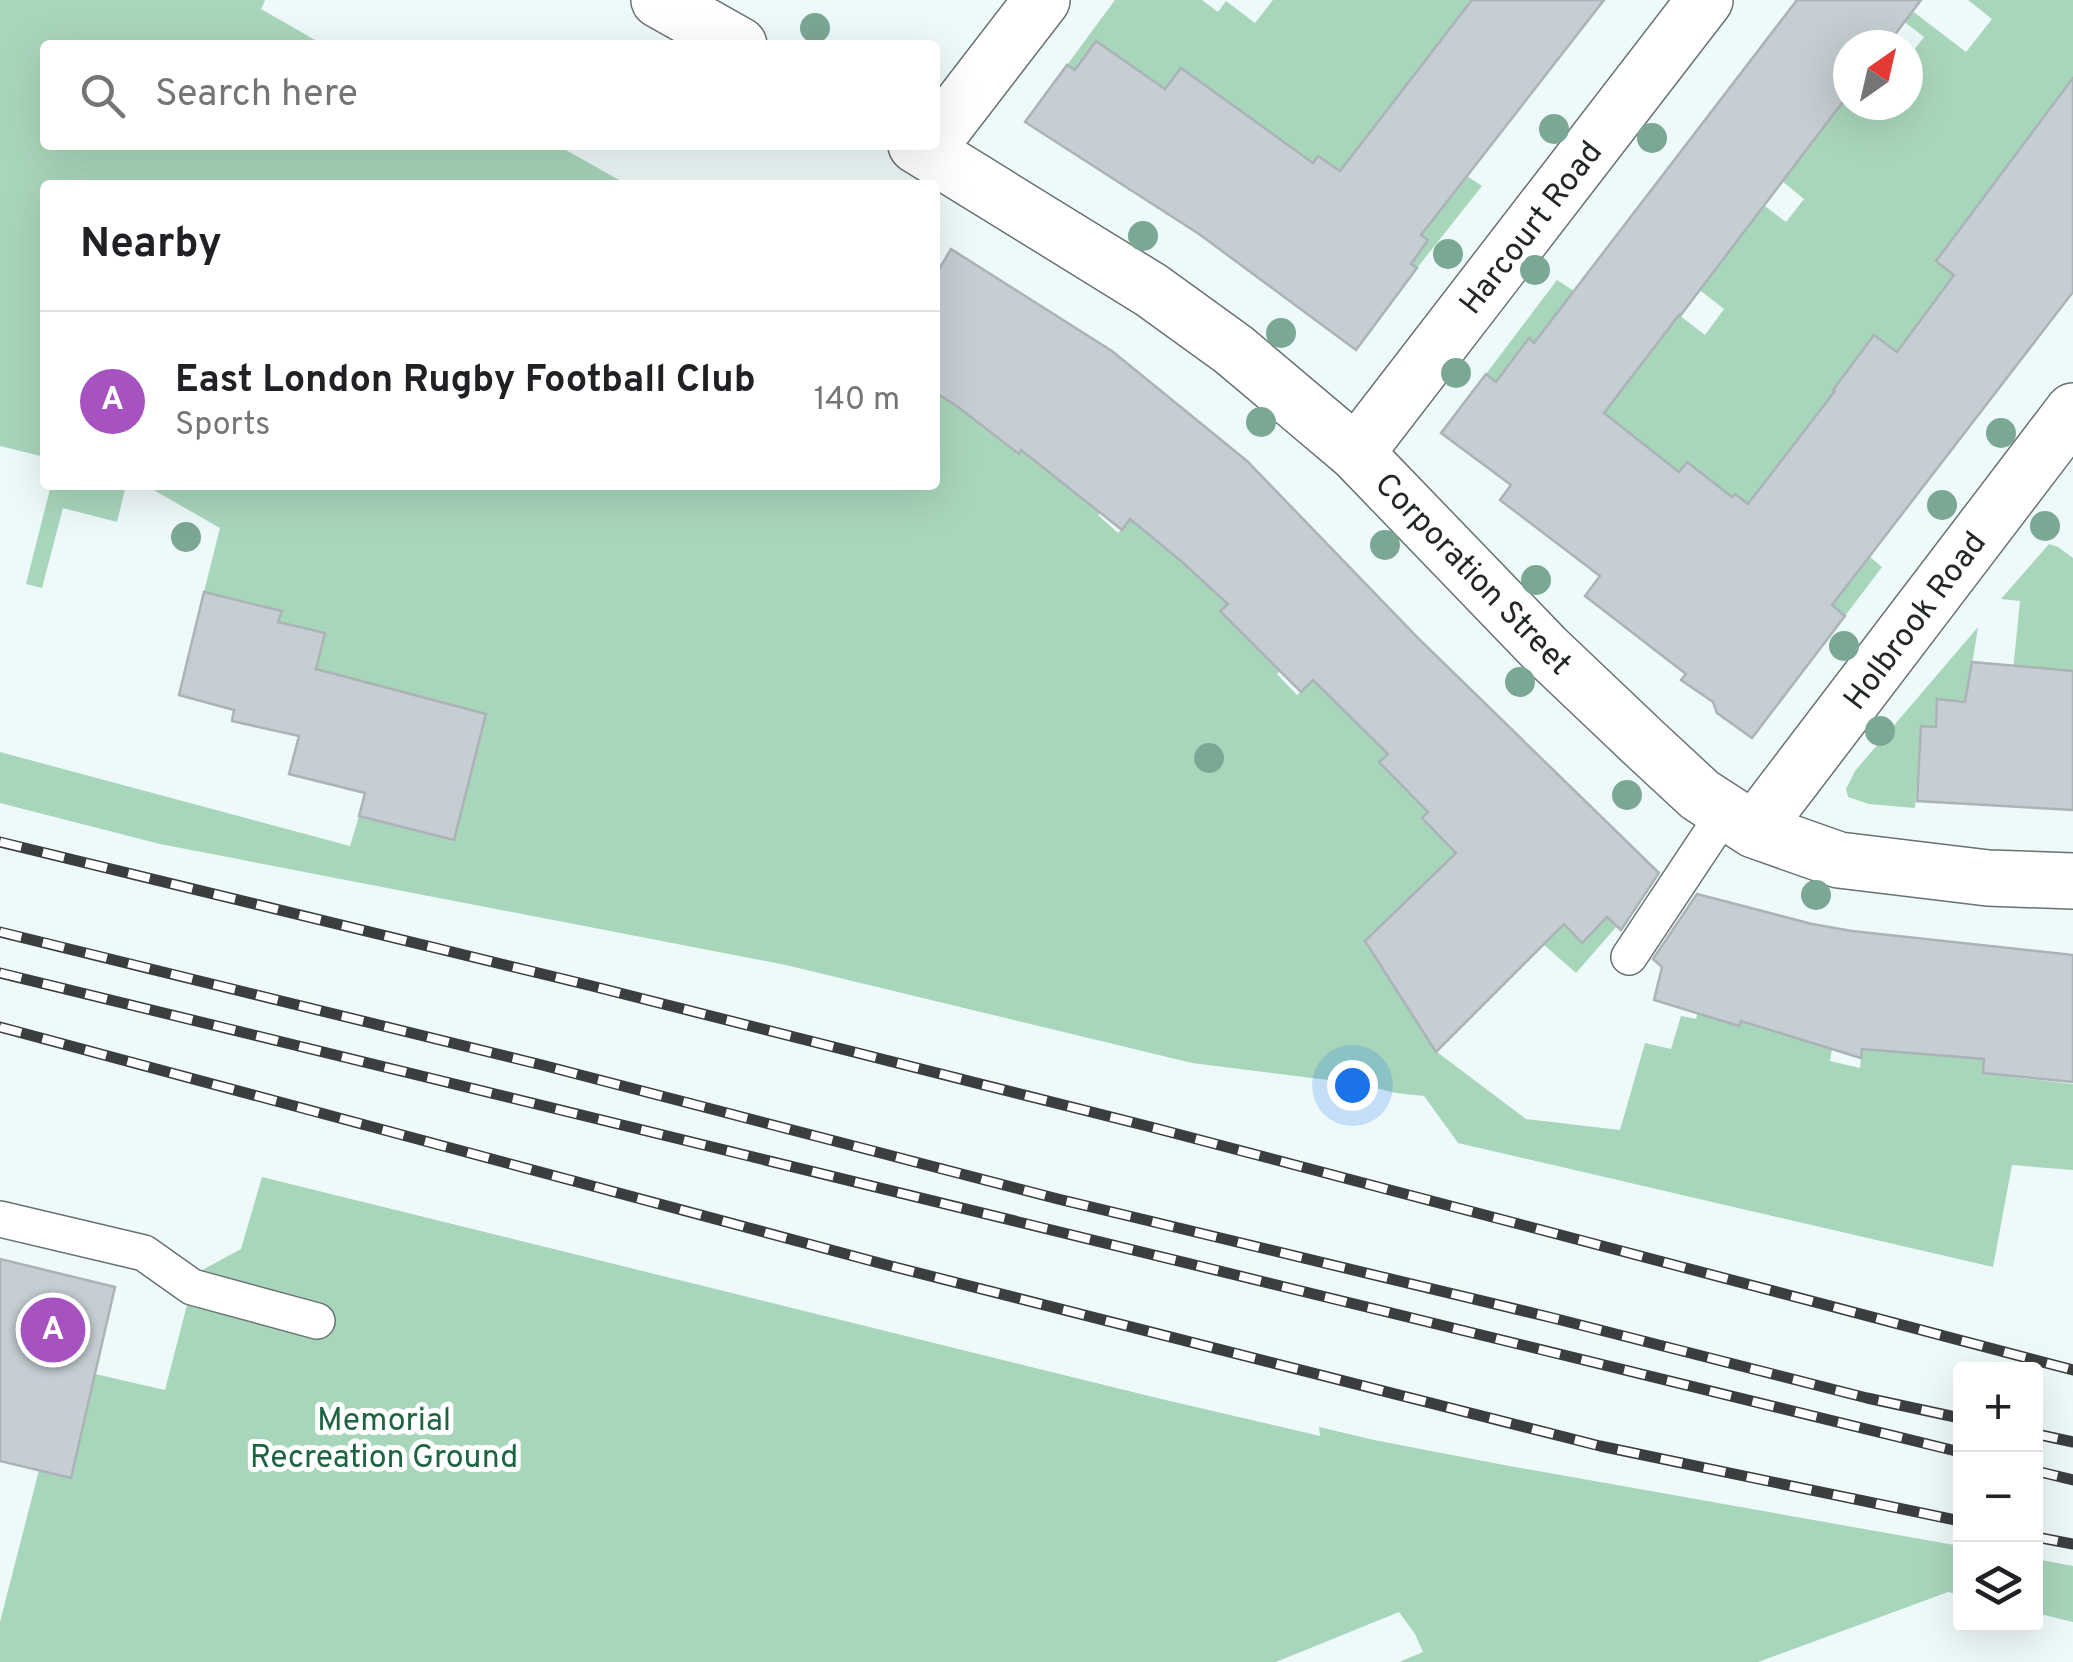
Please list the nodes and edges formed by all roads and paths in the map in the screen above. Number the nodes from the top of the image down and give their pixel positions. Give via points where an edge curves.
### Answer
1 (659, 0) edge
2 (1042, 0) edge
3 (1704, 0) edge
4 (730, 40) edge
5 (940, 129) edge
6 (935, 150) edge
7 (2073, 410) edge
8 (1356, 453) junction
9 (1740, 820) junction
10 (2073, 881) edge
11 (1629, 957) dead end
12 (0, 1218) edge
13 (317, 1321) dead end

1 - 4 street
2 - 5 street
3 - 8 street, Harcourt Road
6 - 8 street, Corporation Street via 1165,300
7 - 9 street, Holbrook Road
8 - 9 street, Corporation Street via 1546,650 1700,795
9 - 10 street, Corporation Street via 1839,860
9 - 11 lane
12 - 13 lane via 144,1254 192,1287

